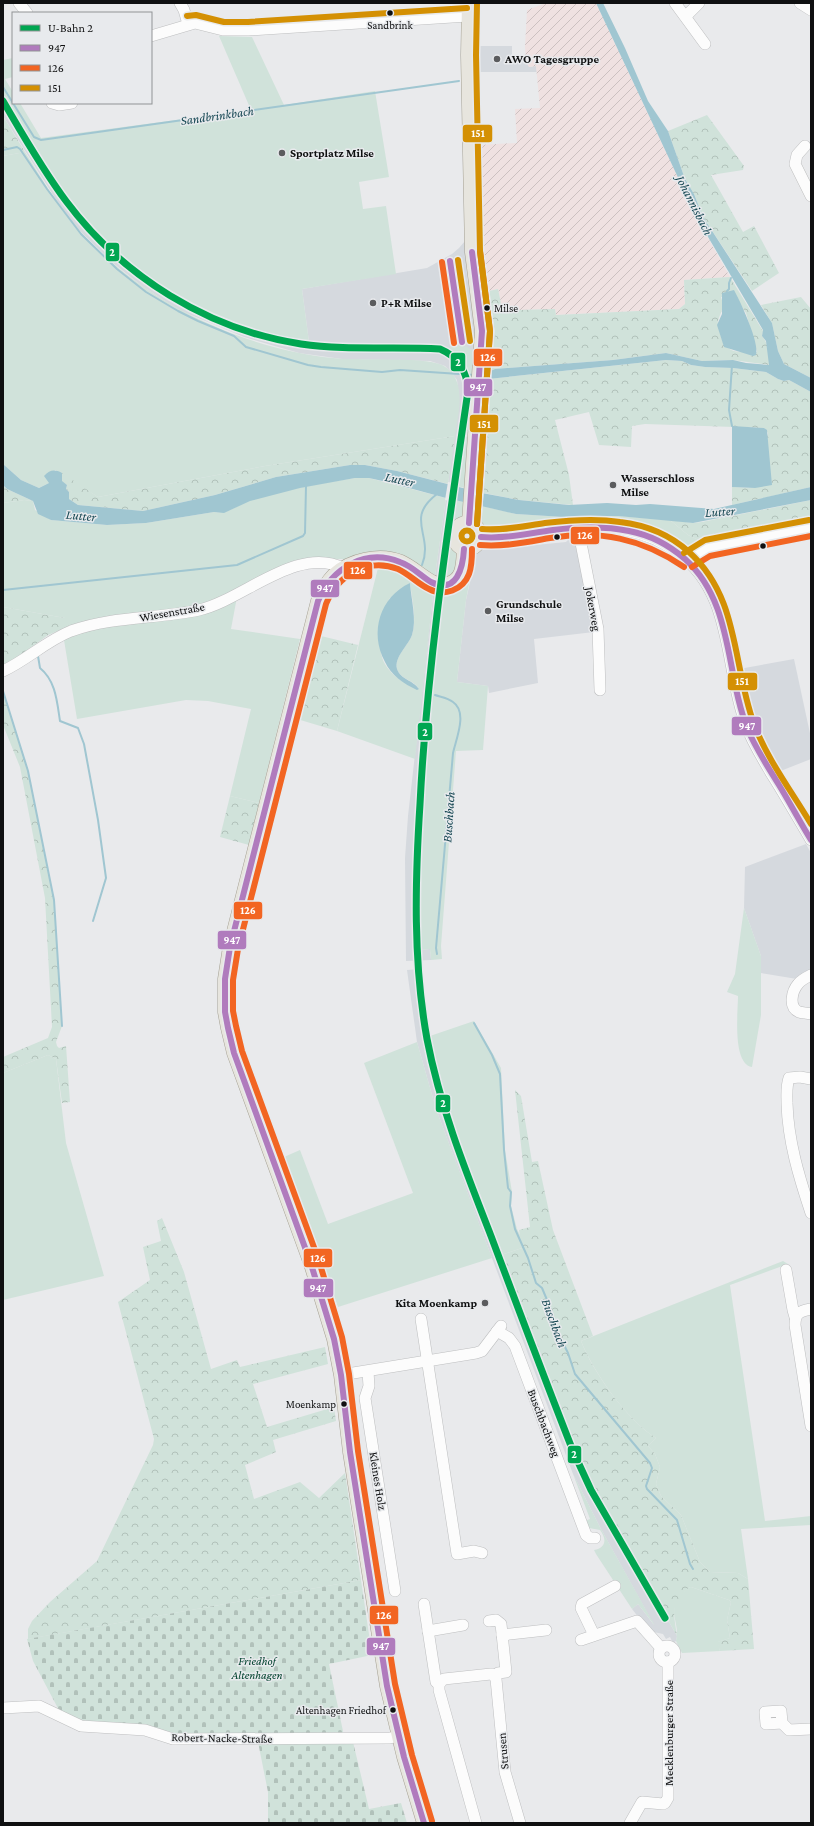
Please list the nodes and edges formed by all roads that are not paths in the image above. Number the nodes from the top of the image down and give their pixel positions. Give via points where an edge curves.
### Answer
1 (19, 3) edge
2 (180, 3) edge
3 (675, 3) edge
4 (699, 3) edge
5 (800, 3) edge
6 (468, 9) edge
7 (811, 10) edge
8 (26, 12) edge
9 (686, 16) junction
10 (188, 24) junction
11 (152, 36) edge
12 (705, 44) dead end
13 (56, 104) edge
14 (66, 104) edge
15 (805, 146) dead end
16 (811, 196) edge
17 (470, 518) junction
18 (578, 528) junction
19 (811, 528) edge
20 (481, 537) junction
21 (464, 549) junction
22 (688, 560) junction
23 (343, 568) junction
24 (3, 671) edge
25 (600, 690) dead end
26 (811, 840) edge
27 (811, 975) edge
28 (811, 1014) edge
29 (811, 1079) edge
30 (811, 1213) edge
31 (786, 1270) dead end
32 (811, 1309) edge
33 (795, 1317) junction
34 (421, 1319) dead end
35 (427, 1361) junction
36 (368, 1372) junction
37 (341, 1375) junction
38 (811, 1426) edge
39 (595, 1538) dead end
40 (482, 1553) dead end
41 (615, 1586) dead end
42 (395, 1591) dead end
43 (424, 1604) dead end
44 (489, 1621) dead end
45 (463, 1625) dead end
46 (546, 1630) dead end
47 (428, 1631) junction
48 (502, 1635) junction
49 (594, 1635) junction
50 (581, 1640) dead end
51 (495, 1676) junction
52 (439, 1684) junction
53 (3, 1708) edge
54 (782, 1722) dead end
55 (811, 1728) edge
56 (399, 1736) junction
57 (424, 1823) edge
58 (476, 1823) edge
59 (520, 1823) edge
60 (630, 1823) edge

1 - 8 street
2 - 10 street
3 - 9 street
4 - 9 street
5 - 7 street
6 - 10 street via 248,30 223,30 195,23
6 - 17 main road via 472,252 482,320
9 - 12 street
10 - 11 street
13 - 14 street
15 - 16 street via 797,155 795,164
17 - 20 main road
17 - 21 main road via 455,532 455,541
18 - 20 street via 503,538
18 - 22 street via 616,529 639,534 663,543
18 - 25 street, Jokerweg via 598,629
19 - 22 street via 707,548
20 - 21 main road via 476,546
21 - 23 main road via 461,574 452,582 443,584 434,583 400,562 388,559 378,558
22 - 26 street via 703,578 719,610 740,705 752,740
23 - 24 street, Wiesenstraße via 336,564 324,563 300,565 283,570 201,609 94,625 72,631
23 - 37 main road via 328,582 318,601 230,947 224,996 234,1052 322,1296
27 - 28 street via 798,984 794,990 792,1003 799,1012
29 - 30 street via 793,1077 789,1078 787,1084 792,1143
31 - 33 street
32 - 33 street via 799,1312
33 - 38 street
34 - 35 street
35 - 36 street
35 - 39 street, Buschbachweg via 479,1352 499,1329 509,1338 586,1535
35 - 40 street via 457,1554 474,1551
36 - 37 street
36 - 42 street, Kleines Holz via 369,1386 365,1398
37 - 56 main road via 380,1649
41 - 49 street via 582,1604 581,1608
43 - 47 street
44 - 48 street via 496,1620 501,1624
45 - 47 street
46 - 48 street
47 - 52 street via 436,1682
48 - 51 street via 506,1672
49 - 50 street
49 - 60 street, Mecklenburger Straße via 637,1620 661,1648 659,1657 668,1662 668,1798 662,1804 642,1802
51 - 52 street via 486,1674 447,1679
51 - 59 street, Strusen via 505,1772
52 - 58 street via 439,1694
53 - 56 street, Robert-Nacke-Straße via 39,1706 81,1726 144,1730 173,1740
54 - 55 street via 789,1730
56 - 57 main road

